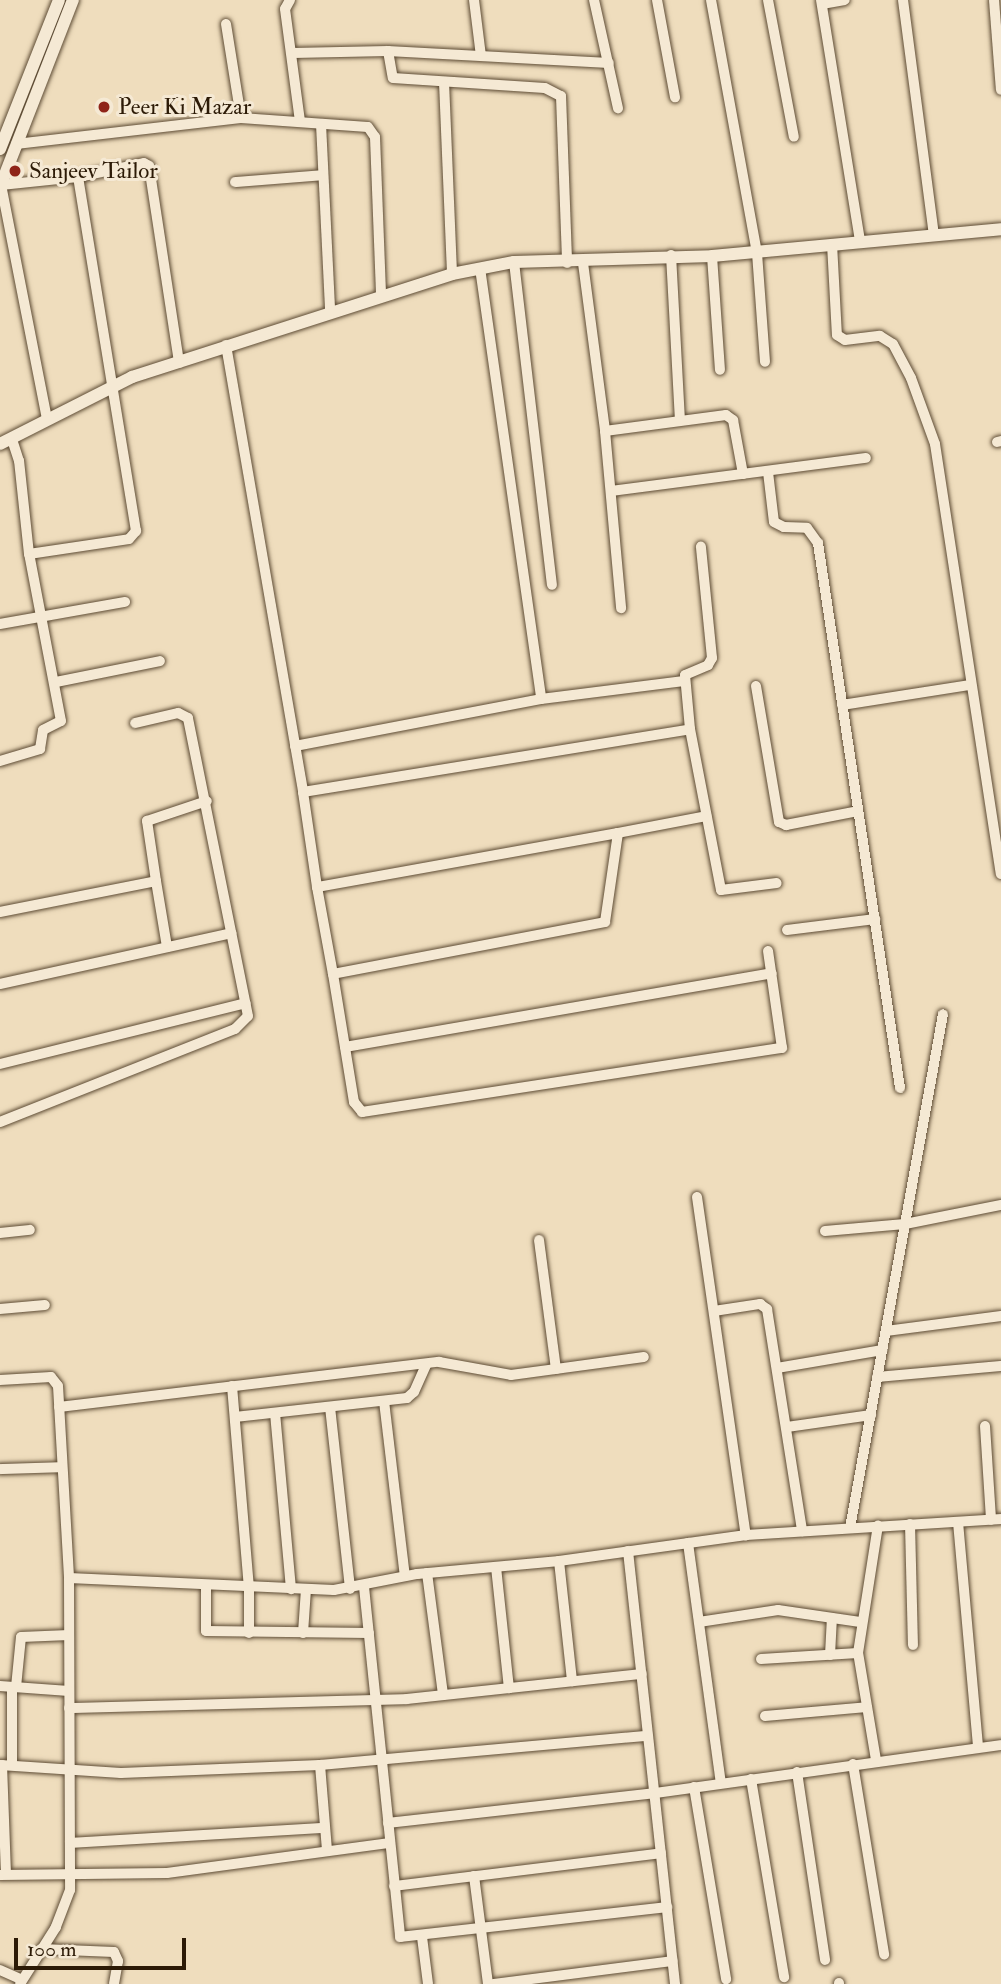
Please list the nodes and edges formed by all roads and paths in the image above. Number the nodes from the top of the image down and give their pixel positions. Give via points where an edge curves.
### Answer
1 (59, 0) edge
2 (73, 0) edge
3 (290, 0) edge
4 (474, 0) edge
5 (594, 0) edge
6 (657, 0) edge
7 (711, 0) edge
8 (768, 0) edge
9 (845, 0) edge
10 (903, 0) edge
11 (994, 0) edge
12 (822, 2) edge
13 (226, 24) dead end
14 (388, 51) junction
15 (293, 53) junction
16 (481, 56) junction
17 (609, 63) junction
18 (444, 82) junction
19 (1001, 90) edge
20 (675, 97) dead end
21 (618, 108) dead end
22 (241, 118) junction
23 (300, 121) junction
24 (321, 124) junction
25 (794, 137) dead end
26 (16, 144) junction
27 (0, 149) edge
28 (323, 174) junction
29 (78, 177) junction
30 (235, 182) dead end
31 (1, 186) edge
32 (1001, 229) edge
33 (934, 234) junction
34 (860, 242) junction
35 (832, 244) junction
36 (757, 253) junction
37 (671, 256) junction
38 (712, 256) junction
39 (514, 262) junction
40 (567, 263) junction
41 (583, 263) junction
42 (480, 268) junction
43 (452, 274) junction
44 (381, 294) junction
45 (330, 311) junction
46 (226, 345) junction
47 (765, 362) dead end
48 (179, 363) junction
49 (720, 370) dead end
50 (115, 384) junction
51 (47, 419) junction
52 (680, 420) junction
53 (605, 431) junction
54 (6, 442) edge
55 (866, 458) dead end
56 (768, 472) junction
57 (743, 474) junction
58 (611, 491) junction
59 (701, 547) dead end
60 (29, 554) junction
61 (552, 585) dead end
62 (125, 602) dead end
63 (621, 607) dead end
64 (44, 616) junction
65 (0, 624) edge
66 (160, 661) dead end
67 (684, 681) junction
68 (56, 682) junction
69 (970, 685) junction
70 (756, 686) dead end
71 (541, 699) junction
72 (842, 705) junction
73 (135, 723) dead end
74 (690, 729) junction
75 (295, 746) junction
76 (0, 761) edge
77 (303, 792) junction
78 (207, 802) junction
79 (858, 811) junction
80 (706, 816) junction
81 (618, 833) junction
82 (1001, 874) edge
83 (156, 881) junction
84 (777, 883) dead end
85 (317, 887) junction
86 (0, 912) edge
87 (874, 919) junction
88 (788, 930) dead end
89 (231, 933) junction
90 (167, 947) junction
91 (768, 951) dead end
92 (772, 973) junction
93 (332, 974) junction
94 (0, 984) edge
95 (246, 1003) junction
96 (943, 1014) dead end
97 (345, 1047) junction
98 (0, 1064) edge
99 (900, 1088) dead end
100 (0, 1122) edge
101 (697, 1197) dead end
102 (1001, 1205) edge
103 (905, 1224) junction
104 (30, 1230) dead end
105 (825, 1231) dead end
106 (0, 1233) edge
107 (539, 1240) dead end
108 (45, 1305) dead end
109 (0, 1309) edge
110 (713, 1311) junction
111 (1001, 1316) edge
112 (886, 1331) junction
113 (882, 1350) junction
114 (644, 1357) dead end
115 (426, 1365) junction
116 (1001, 1366) edge
117 (777, 1368) junction
118 (556, 1369) junction
119 (877, 1377) junction
120 (0, 1380) edge
121 (232, 1386) junction
122 (384, 1401) junction
123 (59, 1407) junction
124 (330, 1407) junction
125 (275, 1413) junction
126 (871, 1415) junction
127 (235, 1417) junction
128 (985, 1426) dead end
129 (787, 1427) junction
130 (62, 1467) junction
131 (0, 1469) edge
132 (996, 1520) edge
133 (958, 1522) junction
134 (910, 1524) junction
135 (878, 1527) junction
136 (850, 1528) junction
137 (802, 1531) junction
138 (746, 1535) junction
139 (688, 1543) junction
140 (628, 1551) junction
141 (559, 1561) junction
142 (496, 1567) junction
143 (427, 1573) junction
144 (405, 1576) junction
145 (69, 1578) junction
146 (206, 1585) junction
147 (250, 1587) junction
148 (364, 1587) junction
149 (291, 1589) junction
150 (306, 1589) junction
151 (350, 1589) junction
152 (832, 1618) junction
153 (699, 1622) junction
154 (860, 1622) junction
155 (249, 1633) junction
156 (303, 1633) junction
157 (369, 1633) junction
158 (69, 1635) junction
159 (913, 1645) dead end
160 (858, 1653) junction
161 (830, 1654) junction
162 (761, 1659) dead end
163 (642, 1674) junction
164 (572, 1681) junction
165 (0, 1686) edge
166 (14, 1687) junction
167 (509, 1688) junction
168 (69, 1691) junction
169 (443, 1695) junction
170 (377, 1699) junction
171 (867, 1707) junction
172 (69, 1708) junction
173 (765, 1716) dead end
174 (648, 1736) junction
175 (1001, 1745) edge
176 (978, 1747) junction
177 (876, 1760) junction
178 (383, 1761) junction
179 (853, 1764) junction
180 (5, 1765) edge
181 (320, 1765) junction
182 (69, 1770) junction
183 (797, 1772) junction
184 (751, 1779) junction
185 (721, 1783) junction
186 (694, 1787) junction
187 (655, 1793) junction
188 (388, 1823) junction
189 (325, 1828) junction
190 (70, 1843) junction
191 (390, 1843) junction
192 (327, 1851) junction
193 (661, 1853) junction
194 (71, 1871) junction
195 (3, 1874) edge
196 (474, 1876) junction
197 (394, 1886) junction
198 (667, 1908) junction
199 (481, 1931) junction
200 (422, 1937) junction
201 (41, 1949) junction
202 (884, 1954) dead end
203 (825, 1960) dead end
204 (673, 1961) junction
205 (0, 1970) edge
206 (783, 1976) dead end
207 (726, 1979) dead end
208 (21, 1982) edge
209 (114, 1984) edge
210 (428, 1984) edge
211 (491, 1984) edge
212 (675, 1984) edge

1 - 27 street
2 - 26 street
3 - 15 street via 285,9
4 - 16 street
5 - 17 street
6 - 20 street
7 - 36 street
8 - 25 street
9 - 12 street
10 - 33 street
11 - 19 street
12 - 34 street
13 - 22 street
14 - 15 street
14 - 16 street
14 - 18 street via 391,78
15 - 23 street
16 - 17 street
17 - 21 street
18 - 40 street via 545,88 561,96
18 - 43 street
22 - 23 street
22 - 26 street
23 - 24 street
24 - 28 street
24 - 44 street via 373,131
26 - 31 street
28 - 30 street
28 - 45 street
29 - 31 street
29 - 48 street via 144,163 149,166
29 - 50 street
31 - 51 street
32 - 33 street
33 - 34 street
34 - 35 street
35 - 36 street
35 - 69 street via 832,321 837,335 845,340 880,336 893,344 935,444
36 - 38 street
36 - 47 street
37 - 38 street
37 - 41 street
37 - 52 street
38 - 49 street
39 - 40 street
39 - 42 street
39 - 61 street
40 - 41 street
41 - 53 street
42 - 43 street
42 - 71 street
43 - 44 street
44 - 45 street
45 - 46 street
46 - 48 street
46 - 75 street
48 - 50 street
50 - 51 street
50 - 60 street via 135,534
51 - 54 street
52 - 53 street
52 - 57 street via 731,417
53 - 58 street
54 - 60 street via 19,461
55 - 56 street
56 - 57 street
56 - 72 street via 774,522 807,528 817,539
57 - 58 street
58 - 63 street
59 - 67 street via 712,658 708,665 688,673
60 - 64 street
62 - 64 street
64 - 65 street
64 - 68 street
66 - 68 street
67 - 71 street
67 - 74 street
68 - 76 street via 60,723 43,730 40,749
69 - 72 street
69 - 82 street
70 - 79 street via 779,822 786,825
71 - 75 street
72 - 79 street
73 - 78 street via 178,713 187,716
74 - 77 street
74 - 80 street
75 - 77 street
77 - 85 street
78 - 83 street via 147,821
78 - 89 street
79 - 87 street
80 - 81 street
80 - 84 street via 721,890
81 - 85 street
81 - 93 street via 605,922
83 - 86 street
83 - 90 street
85 - 93 street
87 - 88 street
87 - 99 street
89 - 90 street
89 - 95 street
90 - 94 street
91 - 92 street
92 - 97 street
92 - 97 street via 785,1043 775,1049 362,1112 354,1102
93 - 97 street
95 - 98 street
95 - 100 street via 248,1016 235,1029
96 - 103 street
101 - 110 street
102 - 103 street
103 - 105 street
103 - 112 street
104 - 106 street
107 - 118 street
108 - 109 street
110 - 117 street via 764,1305
110 - 138 street
111 - 112 street
112 - 113 street
113 - 117 street
113 - 119 street
114 - 118 street
115 - 118 street via 448,1363 497,1375
115 - 121 street
115 - 122 street via 411,1396
116 - 119 street
117 - 129 street
119 - 126 street
120 - 123 street via 51,1377 58,1386
121 - 123 street
121 - 127 street
122 - 124 street
122 - 144 street
123 - 130 street
124 - 125 street
124 - 151 street
125 - 127 street
125 - 149 street
126 - 129 street
126 - 136 street
127 - 147 street
128 - 132 street
129 - 137 street
130 - 131 street
130 - 145 street
132 - 133 street
133 - 134 street
133 - 176 street
134 - 135 street
134 - 159 street
135 - 136 street
135 - 154 street
136 - 137 street
137 - 138 street
138 - 139 street
139 - 140 street
139 - 153 street
140 - 141 street
140 - 163 street
141 - 142 street
141 - 164 street
142 - 143 street
142 - 167 street
143 - 144 street
143 - 169 street
144 - 148 street
145 - 146 street
145 - 158 street
146 - 147 street
146 - 155 street via 206,1631
147 - 149 street
147 - 155 street
148 - 151 street
148 - 157 street
149 - 150 street
150 - 151 street
150 - 156 street
152 - 153 street via 778,1610
152 - 154 street
152 - 161 street
153 - 185 street
154 - 160 street
155 - 156 street
156 - 157 street
157 - 170 street
158 - 166 street via 21,1637
158 - 168 street
160 - 161 street
160 - 171 street
161 - 162 street
163 - 164 street
163 - 174 street
164 - 167 street
165 - 166 street
166 - 168 street
166 - 180 street
167 - 169 street
168 - 172 street
169 - 170 street
170 - 172 street
170 - 178 street
171 - 173 street
171 - 177 street
172 - 182 street
174 - 178 street
174 - 187 street
175 - 176 street
176 - 177 street
177 - 179 street
178 - 181 street
178 - 188 street
179 - 183 street
179 - 202 street
180 - 182 street
180 - 195 street
181 - 182 street via 121,1773
181 - 189 street
182 - 190 street
183 - 184 street
183 - 203 street
184 - 185 street
184 - 206 street
185 - 186 street
186 - 187 street
186 - 207 street
187 - 188 street
187 - 193 street
188 - 191 street
189 - 190 street
189 - 192 street
190 - 194 street
191 - 192 street
191 - 197 street
192 - 194 street via 167,1873
193 - 196 street
193 - 198 street
194 - 195 street
194 - 201 street via 67,1902
196 - 197 street
196 - 199 street
197 - 200 street via 400,1937
198 - 199 street
198 - 204 street
199 - 200 street
199 - 211 street
200 - 210 street
201 - 208 street
201 - 209 street via 114,1952 118,1961
204 - 211 street
204 - 212 street
205 - 208 street

